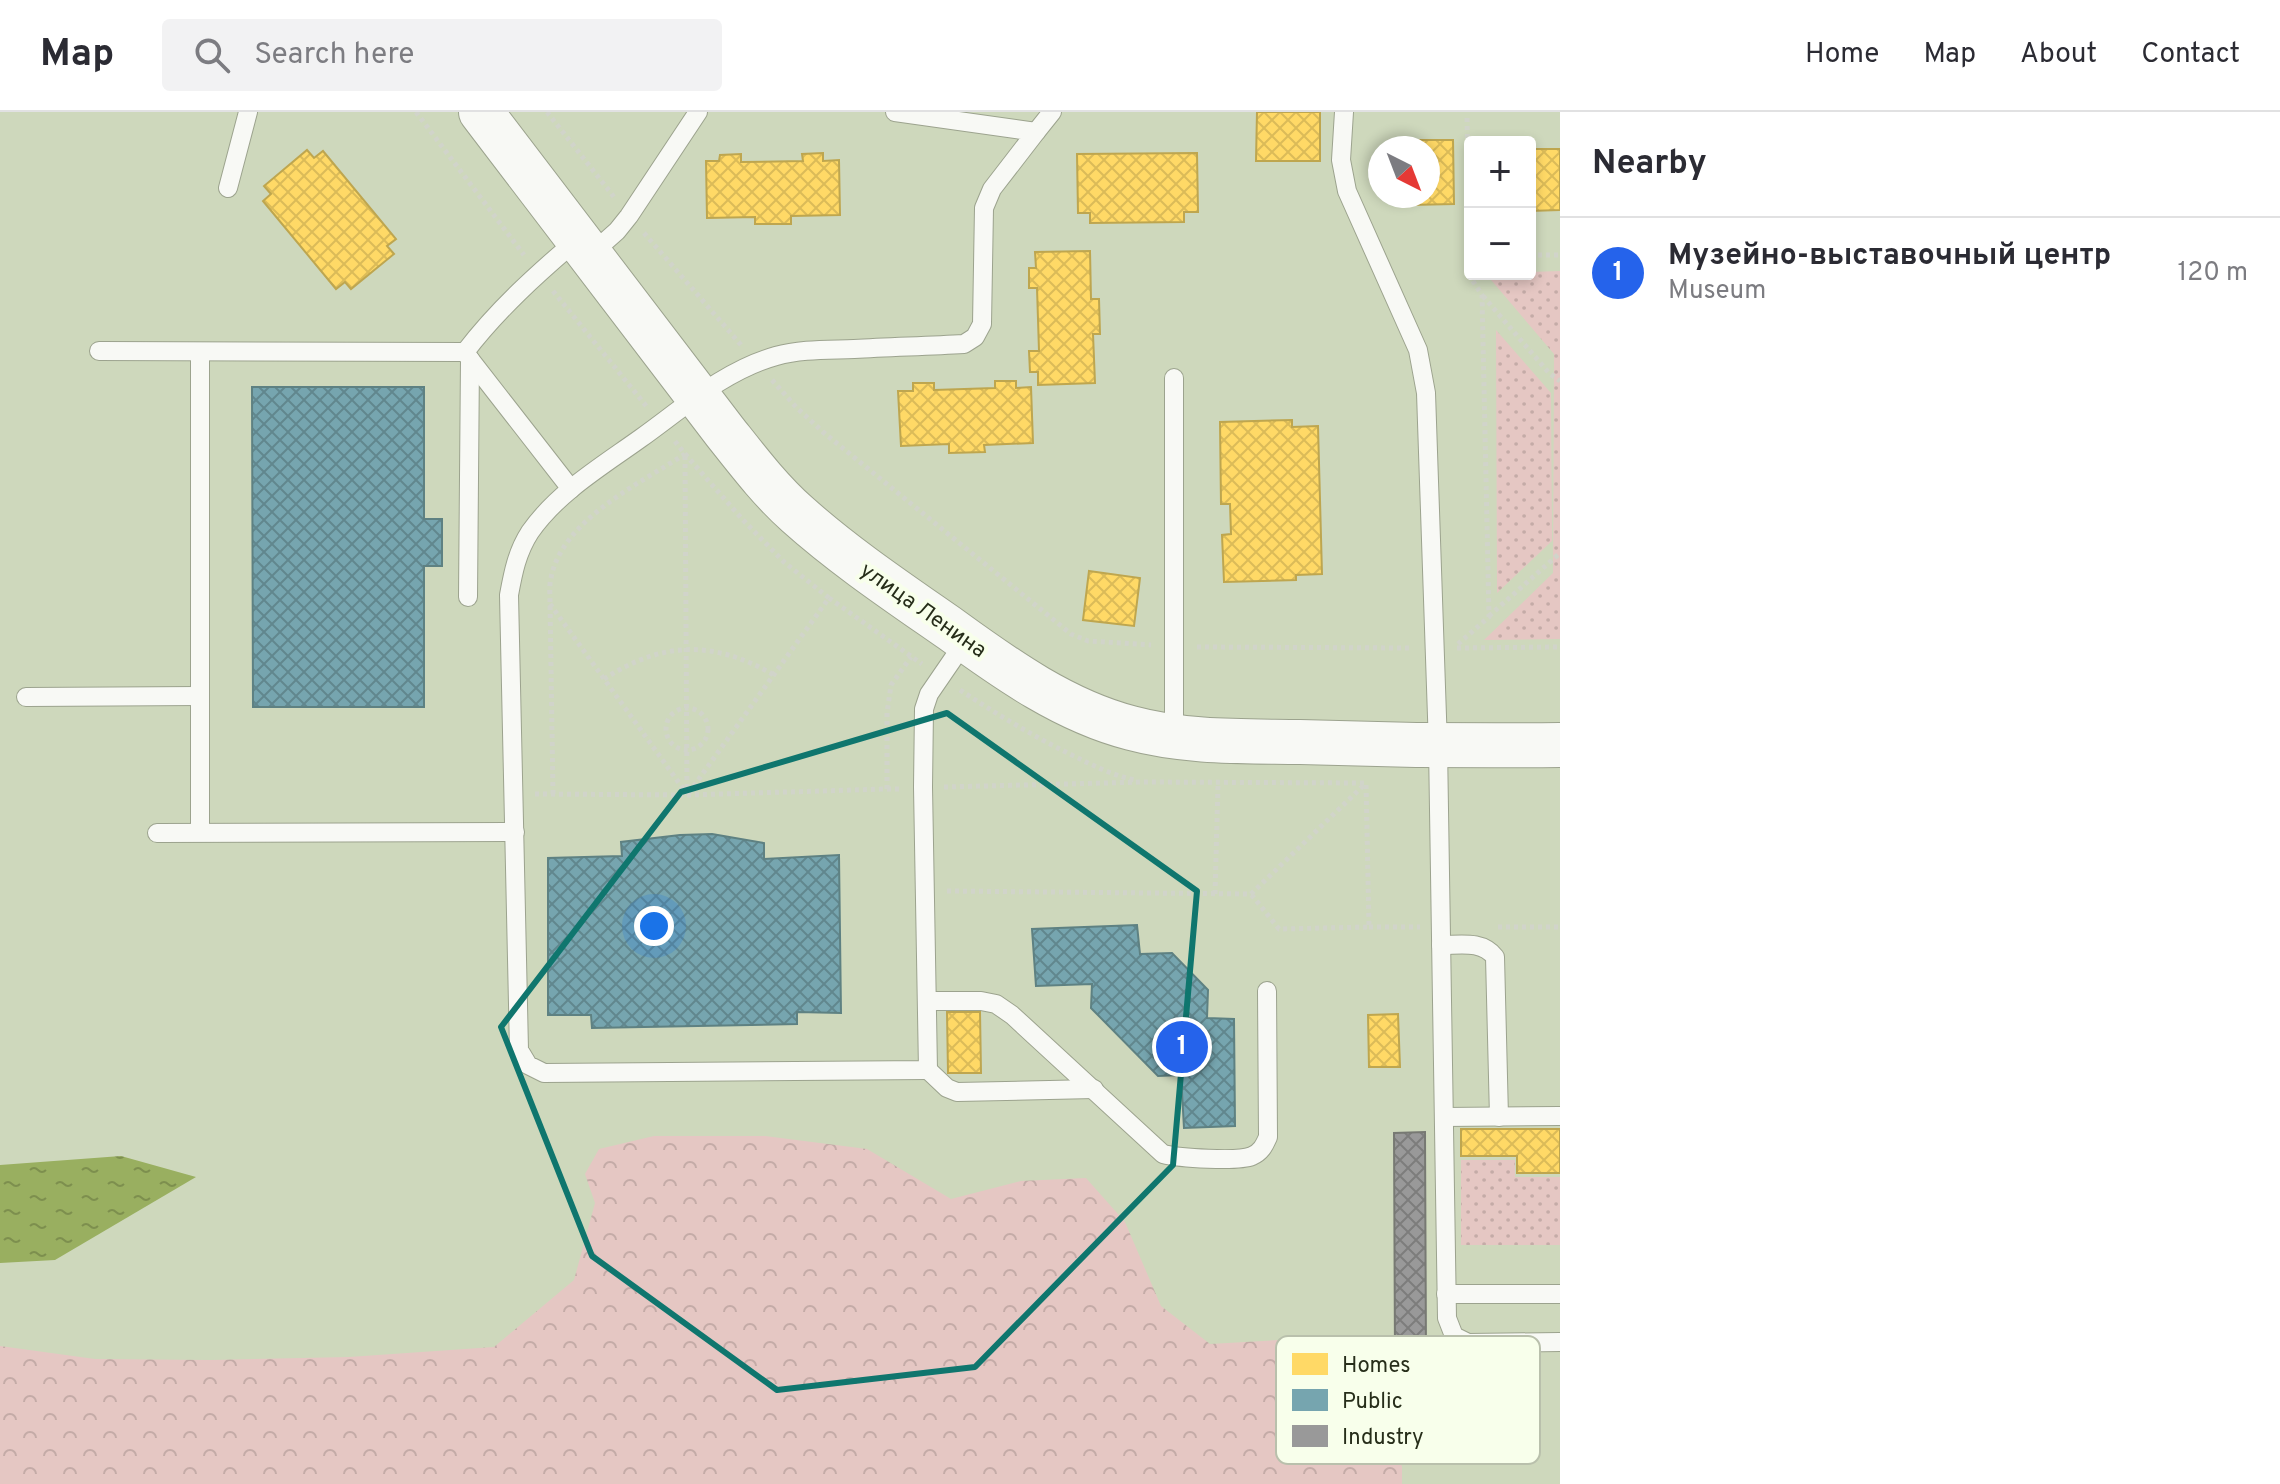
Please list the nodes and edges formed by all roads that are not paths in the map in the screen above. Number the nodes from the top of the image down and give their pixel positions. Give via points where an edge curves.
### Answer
1 (248, 112) edge
2 (481, 112) edge
3 (698, 112) edge
4 (895, 112) edge
5 (1052, 112) edge
6 (1344, 112) edge
7 (1036, 132) junction
8 (228, 188) dead end
9 (584, 247) junction
10 (99, 351) dead end
11 (200, 352) junction
12 (468, 356) junction
13 (1174, 378) dead end
14 (698, 396) junction
15 (571, 489) junction
16 (468, 597) dead end
17 (966, 640) junction
18 (200, 696) junction
19 (26, 697) dead end
20 (1174, 735) junction
21 (1560, 745) edge
22 (1438, 746) junction
23 (200, 832) junction
24 (515, 832) junction
25 (157, 833) dead end
26 (1441, 945) junction
27 (1267, 991) dead end
28 (928, 1001) junction
29 (928, 1070) junction
30 (1094, 1089) junction
31 (1560, 1116) edge
32 (1444, 1117) junction
33 (1499, 1117) junction
34 (1446, 1294) junction
35 (1560, 1294) edge
36 (1454, 1336) edge
37 (1540, 1342) edge
38 (1560, 1342) edge

1 - 8 lane
2 - 9 street, улица Ленина
3 - 9 lane via 617,231
4 - 7 lane
5 - 7 lane
6 - 22 lane via 1341,160 1347,191 1418,350 1426,393
7 - 14 lane via 992,189 984,208 982,324 975,337 964,344 778,355
9 - 12 lane via 519,290 484,327
9 - 14 street, улица Ленина
10 - 11 lane
11 - 12 lane
11 - 18 lane
12 - 15 lane
12 - 16 lane
13 - 20 lane
14 - 15 lane
14 - 17 street, улица Ленина via 795,512
15 - 24 lane via 529,534 514,565 509,595
17 - 20 street, улица Ленина via 1067,704 1134,729
17 - 28 lane via 924,709
18 - 19 lane
18 - 23 lane
20 - 22 street, улица Ленина
21 - 22 street, улица Ленина
22 - 26 lane
23 - 24 lane
23 - 25 lane
24 - 29 lane via 519,1050 528,1065 544,1073
26 - 32 lane
26 - 33 lane via 1479,945 1495,957
27 - 30 lane via 1268,1137 1249,1158 1163,1154
28 - 29 lane
28 - 30 lane via 996,1004
29 - 30 lane via 957,1092
31 - 33 lane
32 - 33 lane
32 - 34 lane
34 - 35 lane
34 - 36 lane
37 - 38 lane

